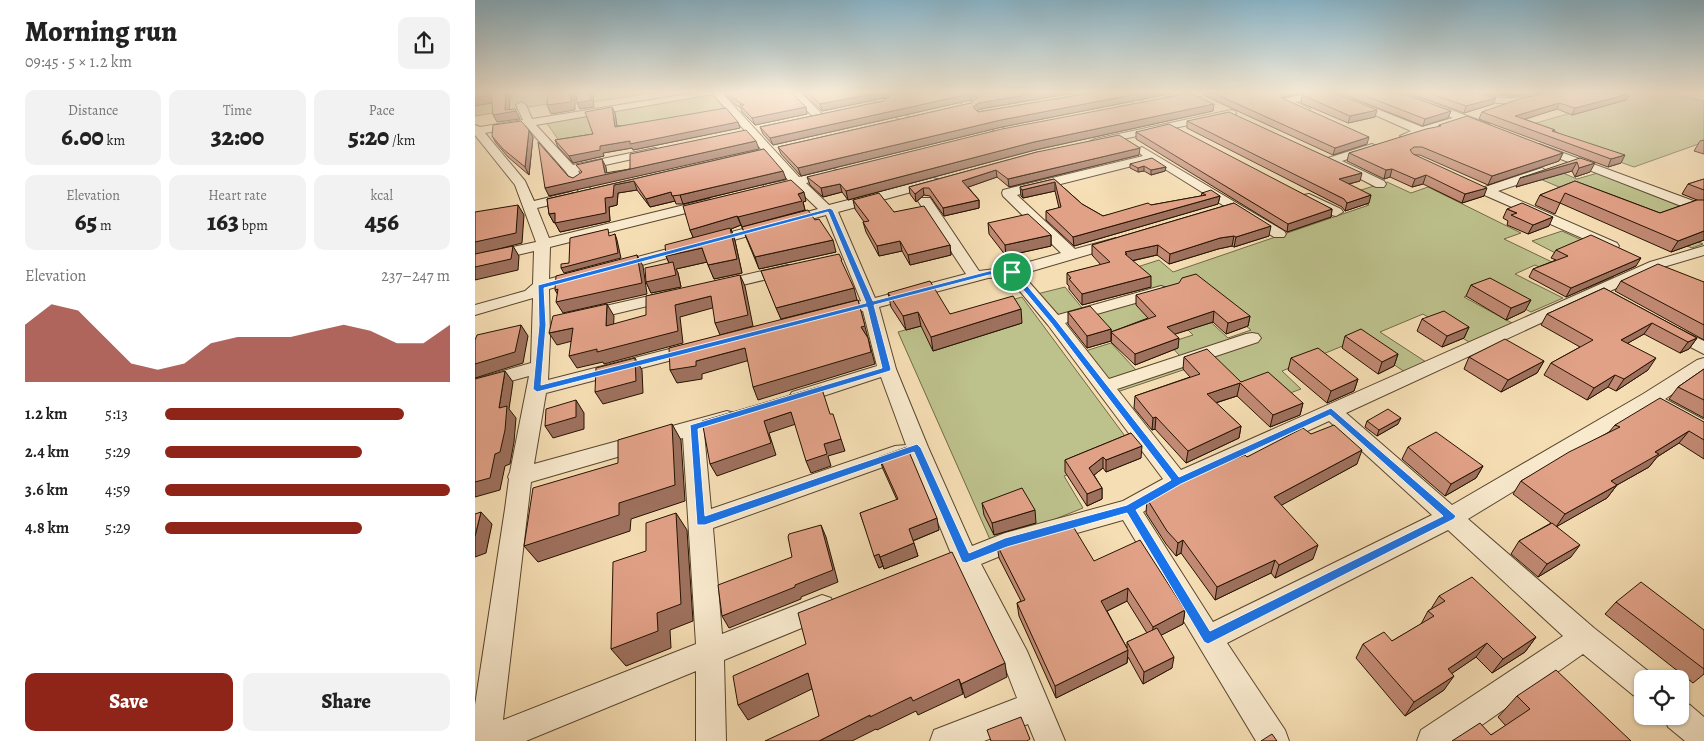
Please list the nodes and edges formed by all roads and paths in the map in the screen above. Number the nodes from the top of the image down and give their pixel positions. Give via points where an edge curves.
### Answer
1 (505, 128) edge
2 (533, 128) edge
3 (749, 128) edge
4 (1004, 128) edge
5 (1163, 128) edge
6 (1174, 128) edge
7 (1413, 128) edge
8 (1432, 128) edge
9 (1489, 128) edge
10 (1421, 131) junction
11 (1498, 131) edge
12 (477, 133) edge
13 (1188, 135) edge
14 (1120, 136) junction
15 (1362, 136) edge
16 (985, 137) edge
17 (1398, 138) edge
18 (1524, 141) edge
19 (1082, 144) edge
20 (665, 149) edge
21 (1153, 157) junction
22 (1576, 161) junction
23 (571, 169) junction
24 (844, 171) edge
25 (942, 180) edge
26 (797, 182) junction
27 (1380, 184) dead end
28 (758, 191) edge
29 (1301, 194) edge
30 (720, 200) edge
31 (925, 201) dead end
32 (531, 206) junction
33 (1235, 206) junction
34 (1694, 206) edge
35 (829, 210) junction
36 (1217, 212) edge
37 (1336, 212) dead end
38 (1279, 234) dead end
39 (1127, 239) edge
40 (544, 244) junction
41 (1704, 250) edge
42 (1072, 255) junction
43 (475, 260) edge
44 (1655, 265) junction
45 (802, 267) edge
46 (1012, 272) junction
47 (1671, 273) edge
48 (975, 276) junction
49 (541, 286) junction
50 (1171, 288) edge
51 (706, 289) edge
52 (1599, 291) junction
53 (687, 293) edge
54 (1616, 301) edge
55 (870, 304) junction
56 (475, 310) edge
57 (823, 316) edge
58 (559, 322) junction
59 (1054, 322) junction
60 (1660, 324) edge
61 (1252, 338) dead end
62 (708, 345) edge
63 (1704, 348) edge
64 (1704, 364) edge
65 (887, 369) junction
66 (538, 378) junction
67 (475, 385) edge
68 (1104, 387) junction
69 (1650, 399) junction
70 (778, 403) edge
71 (1331, 411) junction
72 (740, 414) edge
73 (693, 428) junction
74 (1704, 429) edge
75 (917, 448) junction
76 (519, 477) junction
77 (1177, 482) junction
78 (1129, 509) junction
79 (1451, 516) junction
80 (701, 522) junction
81 (964, 555) junction
82 (935, 562) edge
83 (845, 598) edge
84 (1585, 637) junction
85 (1208, 638) junction
86 (710, 651) junction
87 (1634, 678) edge
88 (1035, 706) junction
89 (1689, 724) edge
90 (1704, 737) edge
91 (486, 741) edge
92 (711, 741) edge
93 (945, 741) edge
94 (1050, 741) edge
95 (1274, 741) edge
96 (1432, 741) edge

1 - 12 street
2 - 23 street
3 - 26 street
4 - 16 street via 1009,131
5 - 14 street
6 - 13 street
7 - 10 street
8 - 10 street
9 - 11 street
10 - 17 street
12 - 32 street via 521,184
14 - 19 street
14 - 21 street
15 - 27 street via 1381,144 1327,159
18 - 22 street
20 - 23 street
21 - 33 street
21 - 42 street via 1008,193
22 - 34 street
22 - 44 street via 1483,189
23 - 32 street via 592,192
24 - 26 street
25 - 35 street
26 - 28 street
26 - 35 street
29 - 37 street
30 - 40 street
31 - 48 street
32 - 40 street
33 - 36 street
33 - 38 street
35 - 49 street
35 - 55 street via 840,258
39 - 42 street
40 - 43 street
40 - 49 street via 541,250
41 - 44 street
42 - 46 street
44 - 47 street
44 - 52 street
45 - 51 street
46 - 48 street
46 - 59 street
48 - 55 street
49 - 56 street via 531,294
49 - 58 street
50 - 59 street
52 - 54 street
52 - 71 street
53 - 58 street
55 - 57 street
55 - 65 street
58 - 66 street
59 - 68 street
60 - 63 street
61 - 68 street
62 - 66 street
64 - 69 street
65 - 70 street
65 - 75 street
66 - 67 street
66 - 76 street
68 - 77 street
69 - 74 street
69 - 79 street
71 - 77 street
71 - 79 street
72 - 73 street
73 - 76 street
73 - 80 street
75 - 80 street
75 - 81 street
76 - 91 street
77 - 78 street
78 - 81 street
78 - 85 street
79 - 84 street
79 - 85 street
80 - 86 street
81 - 82 street
81 - 88 street via 1017,661
83 - 86 street
84 - 87 street
84 - 96 street
85 - 95 street
86 - 91 street
86 - 92 street
88 - 93 street
88 - 94 street
89 - 90 street

